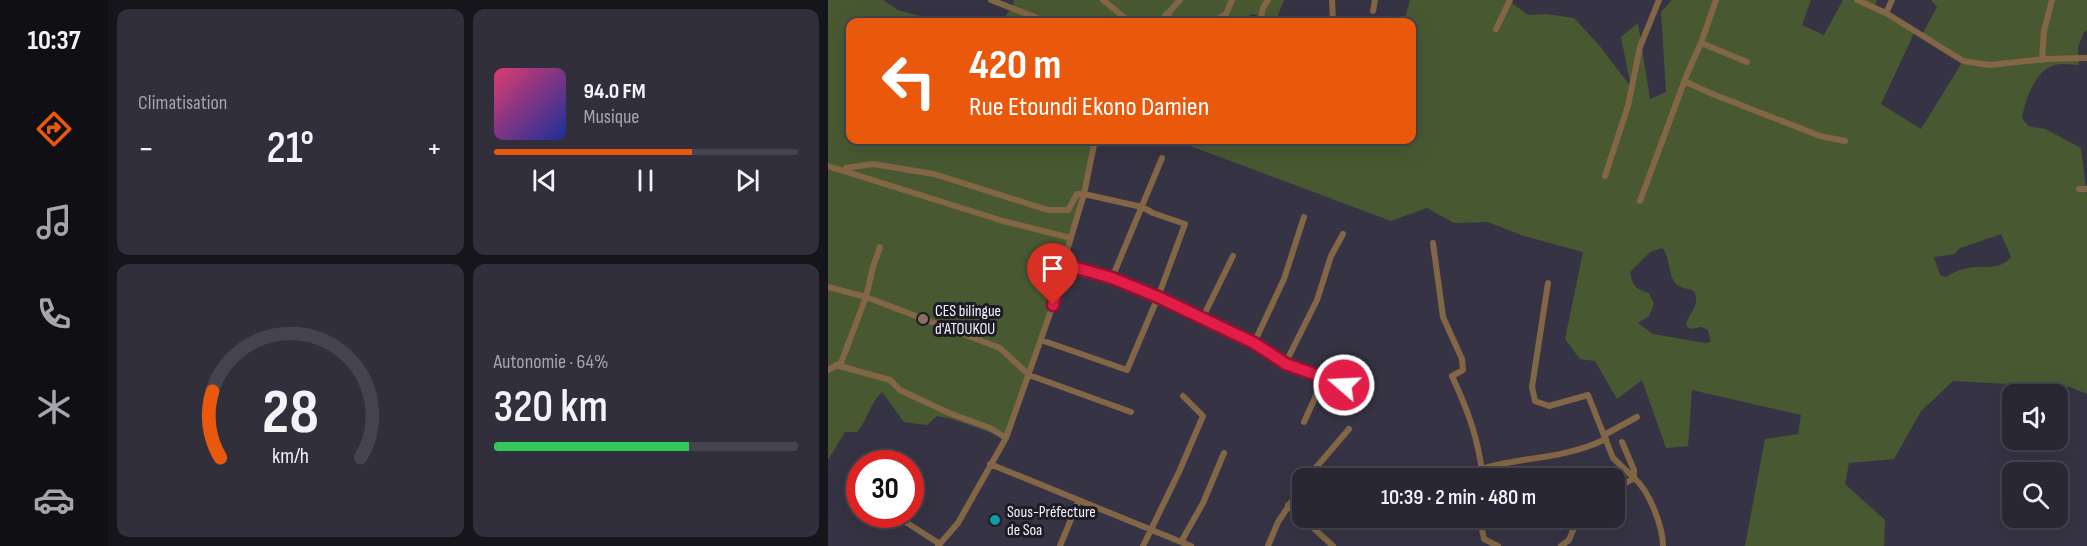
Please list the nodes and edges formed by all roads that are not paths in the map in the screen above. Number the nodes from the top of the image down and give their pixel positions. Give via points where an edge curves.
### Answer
1 (991, 0) edge
2 (1103, 0) edge
3 (1180, 0) edge
4 (1232, 0) edge
5 (1268, 0) edge
6 (1332, 0) edge
7 (1375, 0) edge
8 (1510, 0) edge
9 (1659, 0) edge
10 (1716, 0) edge
11 (1857, 0) edge
12 (1892, 0) edge
13 (2052, 0) edge
14 (1372, 10) dead end
15 (1886, 13) junction
16 (1166, 14) junction
17 (1037, 18) edge
18 (1125, 18) edge
19 (1163, 18) edge
20 (1171, 18) edge
21 (1220, 18) edge
22 (1261, 18) edge
23 (1334, 18) edge
24 (1496, 29) dead end
25 (1701, 44) junction
26 (2087, 58) edge
27 (2042, 60) junction
28 (1747, 62) dead end
29 (1684, 81) junction
30 (1845, 141) dead end
31 (1094, 144) edge
32 (1162, 158) dead end
33 (828, 166) edge
34 (846, 168) dead end
35 (1605, 176) dead end
36 (2079, 189) dead end
37 (2087, 189) edge
38 (1084, 194) junction
39 (1640, 201) dead end
40 (1143, 207) junction
41 (1304, 217) dead end
42 (1343, 234) dead end
43 (1071, 238) junction
44 (1433, 243) dead end
45 (880, 247) dead end
46 (1233, 256) dead end
47 (1063, 264) junction
48 (1112, 278) junction
49 (1548, 283) dead end
50 (828, 287) edge
51 (866, 297) junction
52 (1158, 297) junction
53 (1203, 318) junction
54 (1041, 340) junction
55 (1254, 343) junction
56 (1286, 364) junction
57 (836, 365) junction
58 (828, 370) edge
59 (1029, 375) junction
60 (1324, 378) junction
61 (1344, 385) dead end
62 (1183, 396) dead end
63 (1131, 412) dead end
64 (1637, 417) dead end
65 (1304, 422) dead end
66 (1349, 429) dead end
67 (1605, 437) junction
68 (1006, 438) junction
69 (1622, 442) dead end
70 (1224, 453) dead end
71 (990, 464) junction
72 (1315, 468) edge
73 (1482, 468) edge
74 (1486, 468) edge
75 (1635, 478) junction
76 (1625, 484) edge
77 (1078, 500) junction
78 (1292, 500) edge
79 (1288, 505) junction
80 (914, 528) edge
81 (1482, 528) edge
82 (1574, 528) edge
83 (1152, 530) junction
84 (1172, 538) junction
85 (1181, 542) junction
86 (939, 545) edge
87 (1060, 546) edge
88 (1143, 546) edge
89 (1168, 546) edge
90 (1191, 546) edge
91 (1268, 546) edge
92 (1333, 546) edge
93 (1498, 546) edge
94 (1561, 546) edge
95 (1663, 546) edge

1 - 17 street
2 - 18 street
3 - 16 street
4 - 21 street via 1226,14
5 - 22 street
6 - 23 street
7 - 14 street
8 - 24 street
9 - 35 street via 1640,47 1628,106
10 - 25 street
11 - 15 street
12 - 15 street
13 - 27 street
15 - 27 street via 1963,61 1989,64
16 - 19 street
16 - 20 street
25 - 28 street
25 - 29 street
26 - 27 street
29 - 30 street via 1820,136
29 - 39 street
31 - 38 street
32 - 40 street
33 - 43 street via 1003,221
34 - 38 street via 873,164 934,174 1048,210 1068,210 1077,194
36 - 37 street
38 - 40 street
38 - 43 street
40 - 48 street
40 - 52 street via 1185,224
41 - 55 street via 1284,279
42 - 56 street
43 - 47 street
44 - 73 street via 1443,317 1462,360 1463,370 1452,376 1468,410
45 - 51 street
46 - 53 street
47 - 48 street
47 - 54 street
48 - 52 street
49 - 67 street via 1532,387 1535,401 1549,406 1588,396
50 - 51 street
51 - 57 street via 841,363
51 - 59 street via 1000,348
52 - 53 street
52 - 54 street via 1127,370
53 - 55 street
54 - 59 street
55 - 56 street
56 - 60 street
57 - 58 street
57 - 68 street via 890,380 900,390
59 - 63 street
59 - 68 street
60 - 61 street
60 - 65 street
62 - 83 street via 1203,416
64 - 67 street
66 - 72 street
67 - 74 street via 1564,454
67 - 75 street via 1613,458
68 - 71 street
69 - 75 street
70 - 85 street
71 - 77 street
71 - 86 street via 958,523
75 - 76 street
75 - 95 street via 1656,513
77 - 83 street
77 - 87 street
78 - 79 street
79 - 91 street
79 - 92 street
80 - 86 street
81 - 93 street via 1484,539
82 - 94 street via 1569,540
83 - 84 street
83 - 88 street
84 - 85 street
84 - 89 street
85 - 90 street

